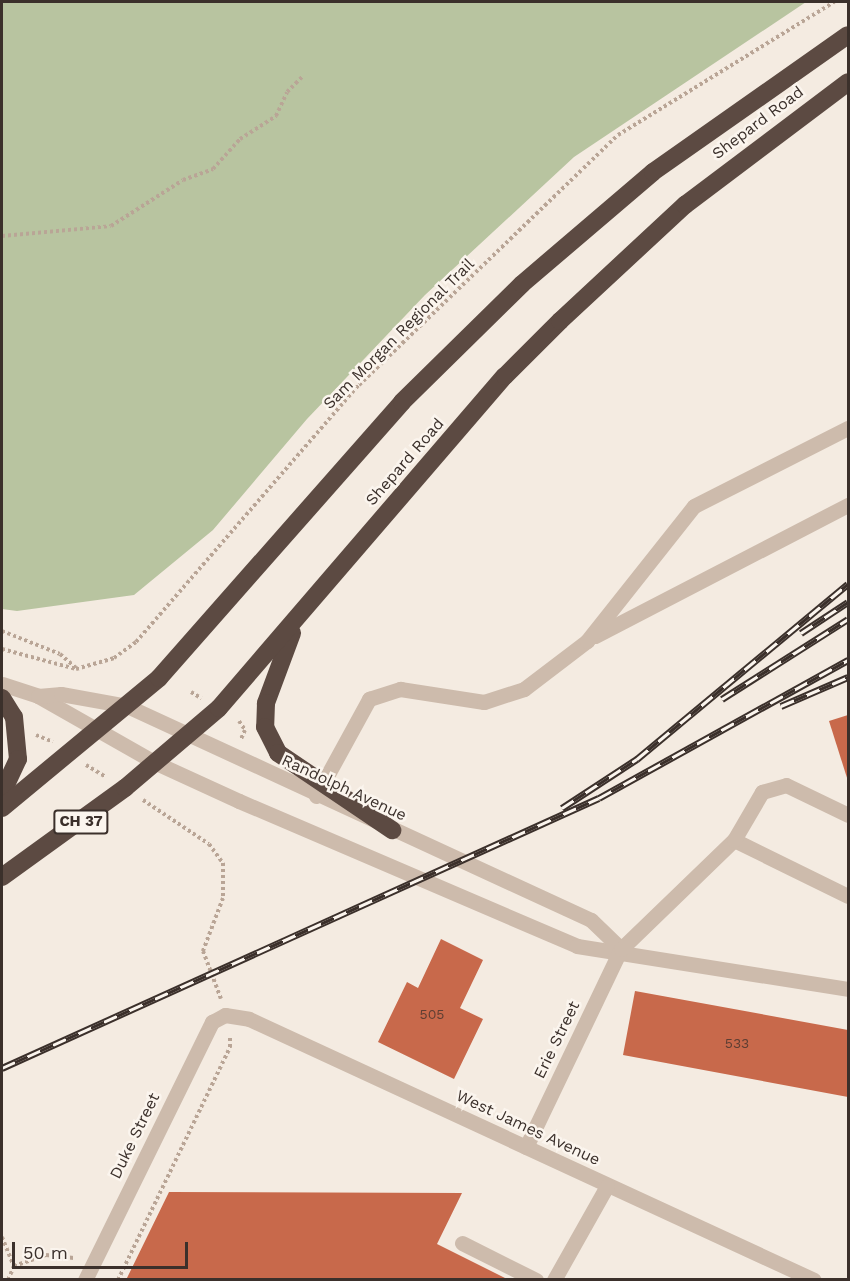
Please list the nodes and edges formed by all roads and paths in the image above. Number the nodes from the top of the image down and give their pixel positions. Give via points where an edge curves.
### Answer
1 (834, 2) edge
2 (849, 35) edge
3 (302, 77) dead end
4 (849, 82) edge
5 (2, 236) edge
6 (849, 428) edge
7 (849, 505) edge
8 (298, 619) junction
9 (2, 631) edge
10 (587, 641) junction
11 (2, 649) edge
12 (76, 669) junction
13 (2, 684) edge
14 (191, 692) dead end
15 (38, 696) junction
16 (2, 698) edge
17 (204, 699) dead end
18 (126, 706) junction
19 (239, 721) dead end
20 (98, 731) junction
21 (189, 735) junction
22 (241, 739) dead end
23 (156, 763) junction
24 (319, 791) junction
25 (2, 793) edge
26 (2, 808) edge
27 (849, 815) edge
28 (181, 824) dead end
29 (392, 830) joint
30 (734, 840) junction
31 (2, 877) edge
32 (849, 896) edge
33 (621, 949) junction
34 (849, 989) edge
35 (225, 1015) junction
36 (230, 1034) dead end
37 (526, 1147) junction
38 (607, 1186) junction
39 (2, 1237) edge
40 (462, 1242) dead end
41 (92, 1265) junction
42 (14, 1266) junction
43 (8, 1280) edge
44 (85, 1280) edge
45 (118, 1280) edge
46 (536, 1280) edge
47 (555, 1280) edge
48 (814, 1280) edge

1 - 12 path, Sam Morgan Regional Trail via 618,135 360,385 165,613 114,658
2 - 18 highway, Shepard Road via 653,172 522,284 402,402 168,668
3 - 5 path via 287,92 276,116 240,140 213,169 183,180 111,226
4 - 8 highway, Shepard Road via 748,153 622,260 505,376
6 - 10 street via 694,506
7 - 10 street
8 - 21 highway, Shepard Road
8 - 24 highway via 266,703 265,727 279,753
9 - 12 path via 60,654
10 - 24 street via 547,675 504,698 484,702 400,689 381,693 362,709
11 - 12 path
13 - 15 street, Randolph Avenue
14 - 17 path
15 - 18 street, Randolph Avenue via 61,694
15 - 20 street, Randolph Avenue
16 - 25 highway via 14,717 18,759
18 - 20 highway, Shepard Road
18 - 21 street, Randolph Avenue
19 - 22 path via 245,730
20 - 23 street, Randolph Avenue
20 - 26 highway, Shepard Road
21 - 23 highway, Shepard Road / CH 37
21 - 24 street, Randolph Avenue
23 - 31 highway, Shepard Road / CH 37
23 - 33 street, Randolph Avenue via 506,919 577,946
24 - 29 highway
27 - 30 street via 786,785 762,792
28 - 35 path via 209,844 223,863 223,898 203,951
29 - 33 street, Randolph Avenue via 591,920
30 - 32 street
30 - 33 street
33 - 34 street, Randolph Avenue
33 - 37 street, Erie Street
35 - 37 street, West James Avenue via 249,1019
35 - 41 street, Duke Street via 212,1022
36 - 45 path via 230,1047
37 - 38 street, West James Avenue
38 - 47 street
38 - 48 street, West James Avenue
39 - 42 path
40 - 46 street
41 - 42 path via 62,1253
41 - 44 street, Duke Street
42 - 43 path

